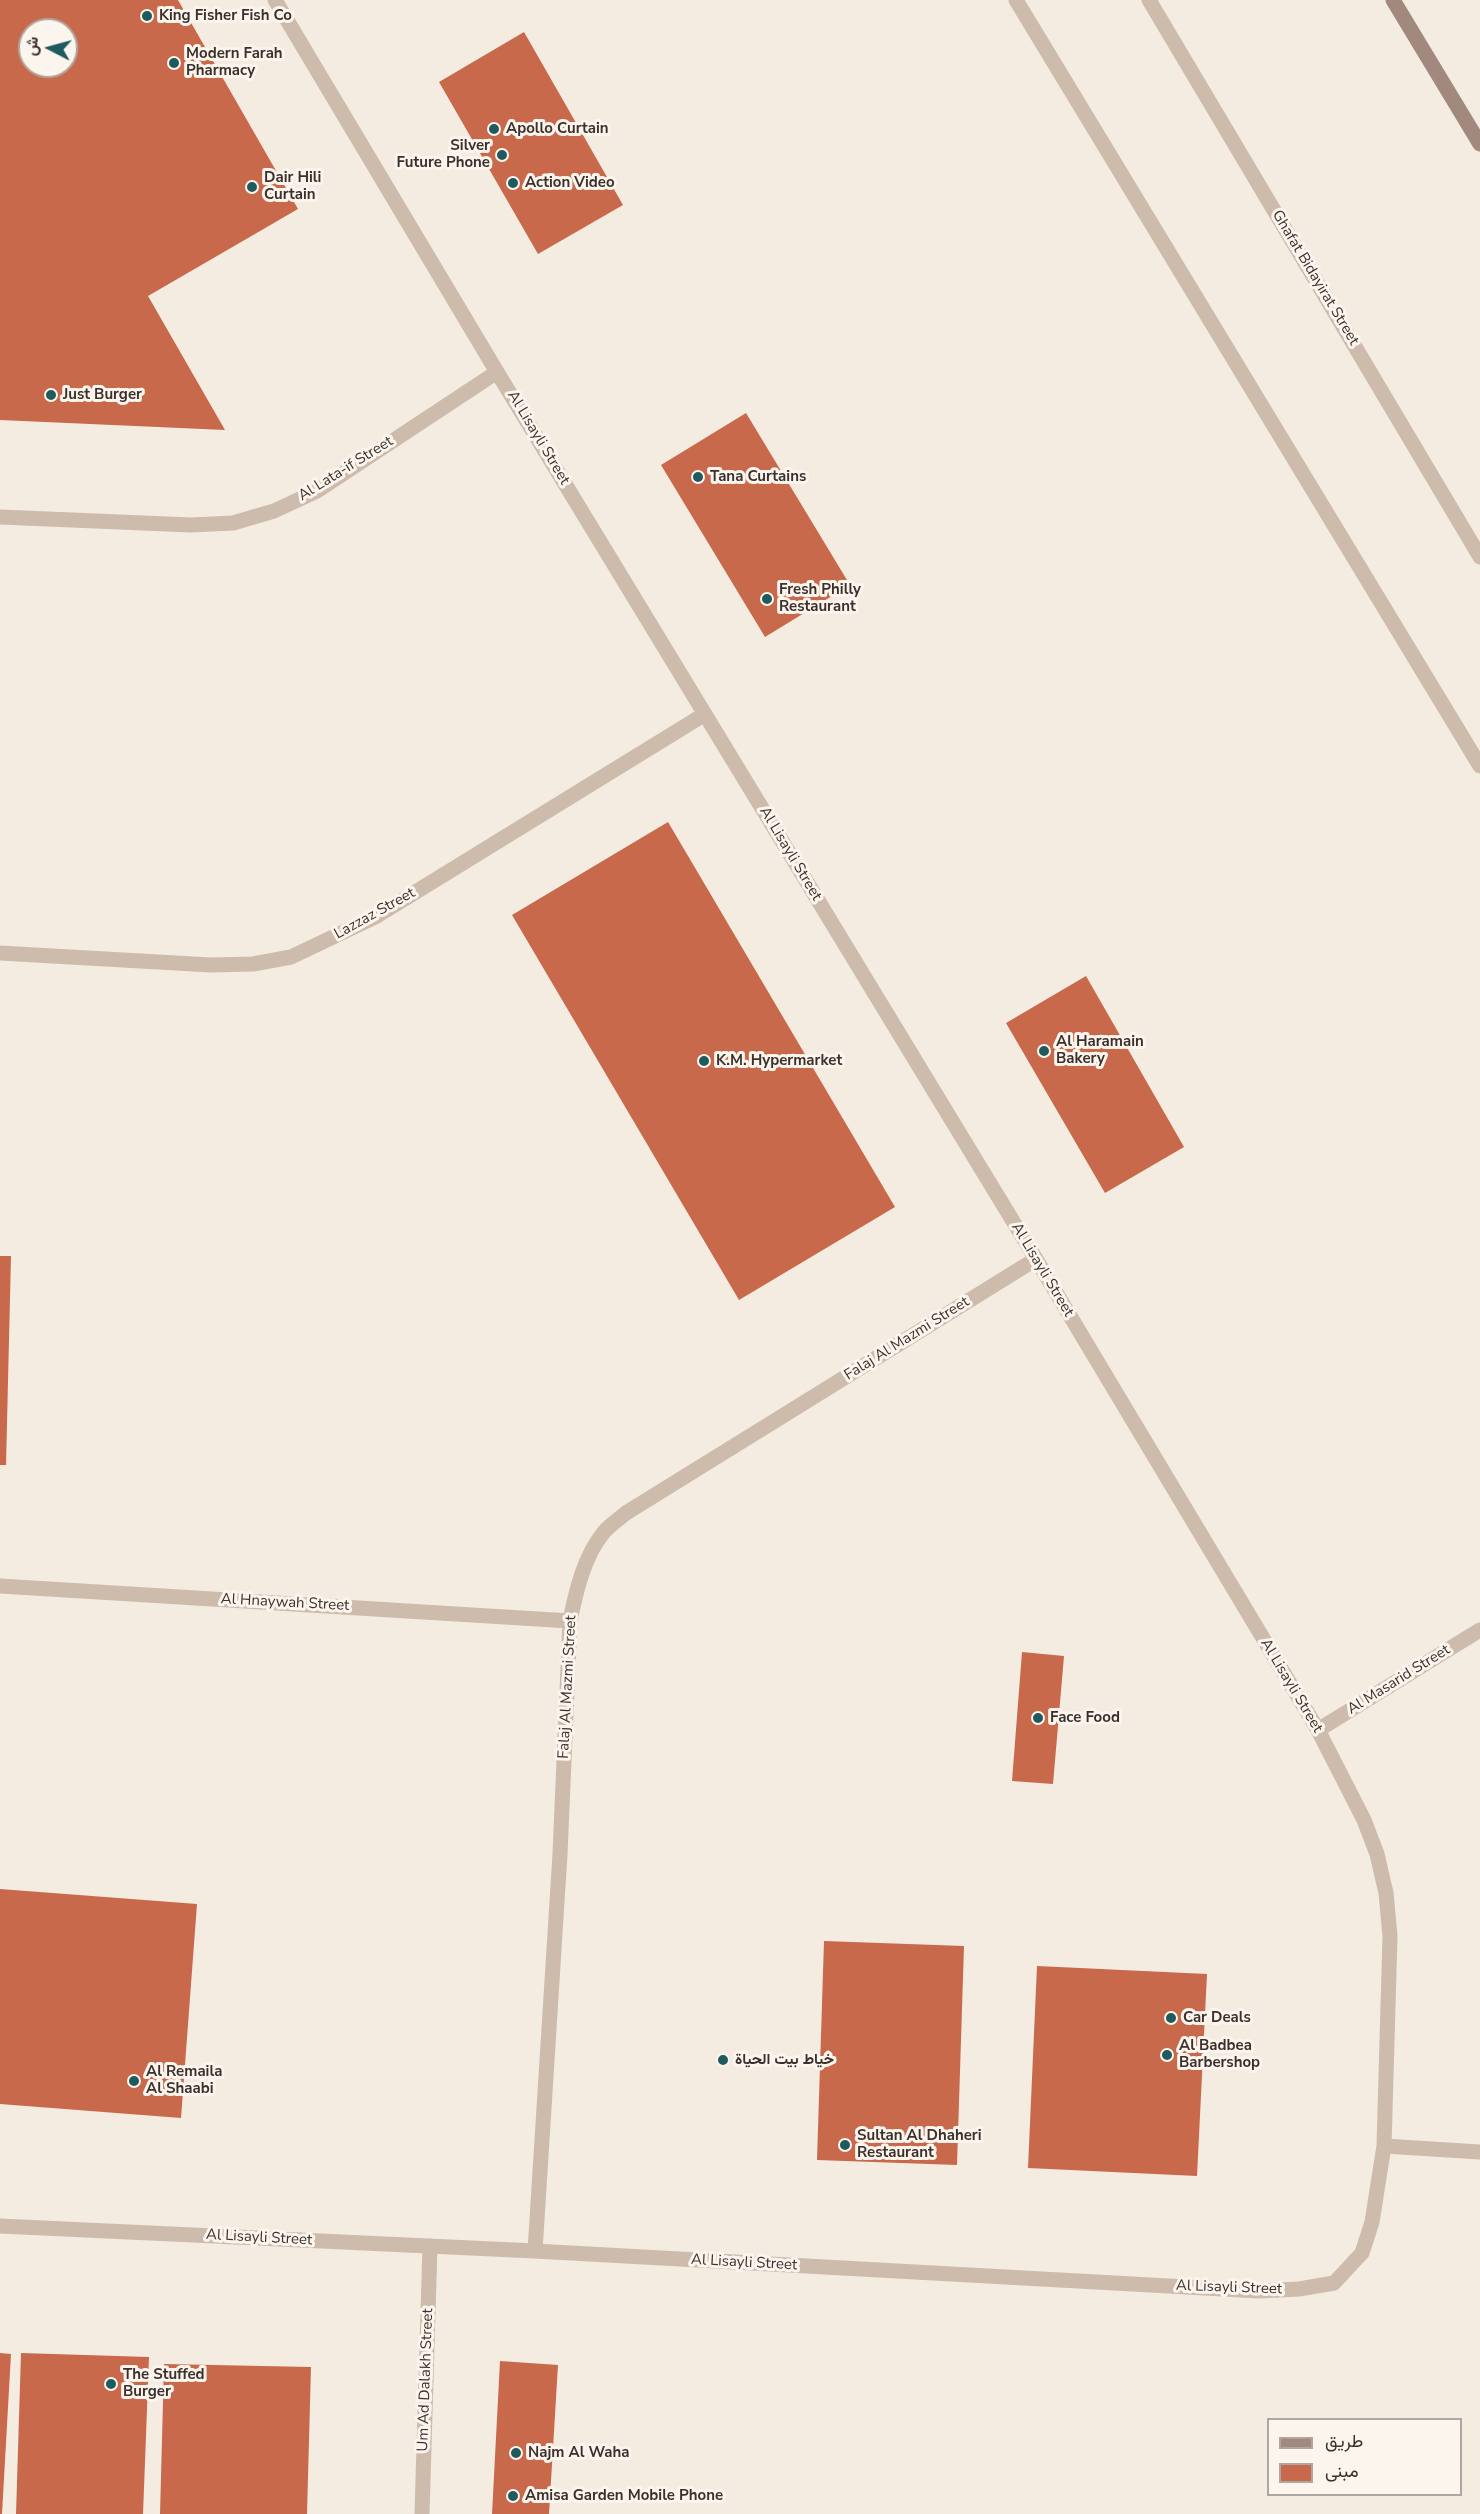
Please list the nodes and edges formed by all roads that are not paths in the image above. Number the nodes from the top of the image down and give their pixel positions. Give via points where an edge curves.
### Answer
1 (275, 0) edge
2 (1016, 0) edge
3 (1149, 0) edge
4 (1393, 0) edge
5 (1480, 144) edge
6 (497, 372) junction
7 (0, 517) edge
8 (1480, 557) edge
9 (705, 714) junction
10 (1480, 766) edge
11 (0, 953) edge
12 (1036, 1259) junction
13 (0, 1586) edge
14 (570, 1621) junction
15 (1480, 1630) edge
16 (1318, 1730) junction
17 (1384, 2146) junction
18 (1480, 2152) edge
19 (0, 2226) edge
20 (430, 2246) junction
21 (535, 2252) junction
22 (422, 2514) edge

1 - 6 street, Al Lisayli Street
2 - 10 street
3 - 8 street, Ghafat Bidayirat Street
4 - 5 main road
6 - 7 street, Al Lata-if Street via 317,491 274,511 233,523 191,525
6 - 9 street, Al Lisayli Street
9 - 11 street, Lazzaz Street via 375,917 291,957 253,964 211,965
9 - 12 street, Al Lisayli Street
12 - 14 street, Falaj Al Mazmi Street via 626,1513 604,1532 586,1562
12 - 16 street, Al Lisayli Street
13 - 14 street, Al Hnaywah Street
14 - 21 street, Falaj Al Mazmi Street
15 - 16 street, Al Masarid Street
16 - 17 street, Al Lisayli Street via 1364,1820 1386,1893 1390,1936
17 - 18 street
17 - 21 street, Al Lisayli Street via 1372,2222 1362,2253 1334,2283 1299,2289 1258,2291
19 - 20 street, Al Lisayli Street
20 - 21 street, Al Lisayli Street
20 - 22 street, Um Ad Dalakh Street

